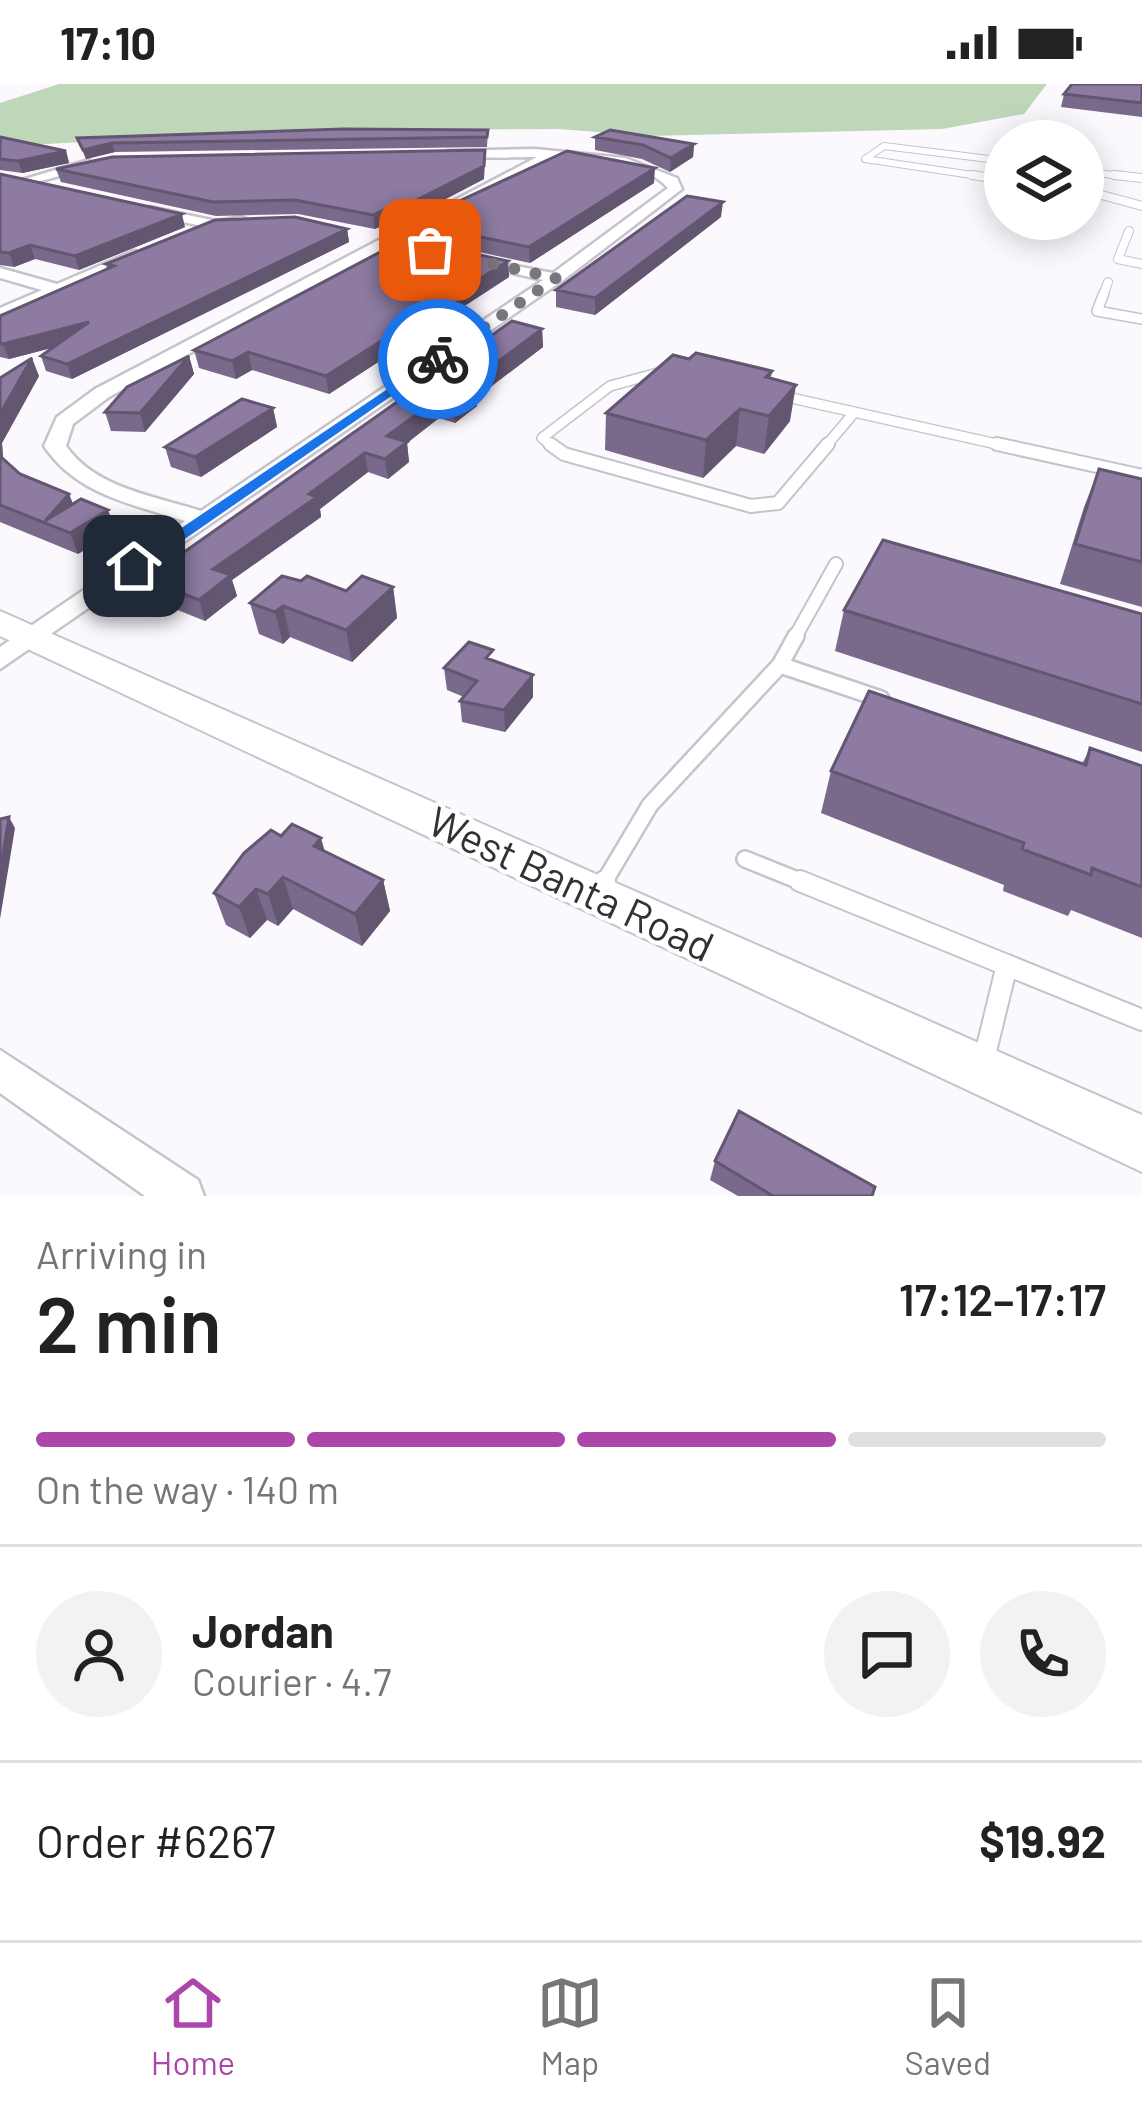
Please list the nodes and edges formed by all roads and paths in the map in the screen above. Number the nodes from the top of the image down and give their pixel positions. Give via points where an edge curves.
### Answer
1 (427, 154) edge
2 (552, 154) junction
3 (984, 158) edge
4 (102, 162) edge
5 (1104, 174) edge
6 (984, 176) edge
7 (0, 177) edge
8 (1142, 178) edge
9 (22, 182) junction
10 (65, 191) edge
11 (1104, 195) edge
12 (130, 206) edge
13 (1142, 206) edge
14 (262, 220) edge
15 (216, 225) junction
16 (1129, 231) dead end
17 (182, 236) edge
18 (365, 236) dead end
19 (388, 241) junction
20 (162, 244) edge
21 (410, 245) edge
22 (452, 255) edge
23 (1142, 264) edge
24 (0, 273) edge
25 (556, 278) junction
26 (1108, 282) dead end
27 (58, 289) junction
28 (0, 314) edge
29 (1142, 319) edge
30 (686, 374) edge
31 (754, 389) edge
32 (853, 414) junction
33 (1142, 476) edge
34 (201, 519) junction
35 (836, 564) dead end
36 (11, 640) edge
37 (780, 665) junction
38 (893, 703) edge
39 (745, 859) dead end
40 (596, 896) junction
41 (1007, 965) junction
42 (1142, 1020) edge
43 (0, 1069) edge
44 (981, 1071) junction
45 (1142, 1144) edge
46 (182, 1196) edge

1 - 2 street
2 - 19 street
2 - 25 street via 653,170 675,189
3 - 6 lane via 884,146 865,159
4 - 9 street
5 - 8 lane
7 - 9 street
9 - 10 street
11 - 13 lane
12 - 15 street
14 - 15 street
15 - 17 street
16 - 23 lane via 1118,260
18 - 19 street
19 - 21 street
19 - 34 street via 64,421 55,446 80,473
20 - 27 street
22 - 25 street
24 - 27 street
25 - 34 street
26 - 29 lane via 1097,311
27 - 28 street
30 - 32 lane via 663,369 610,386 542,438 564,454 752,506 778,503
31 - 32 lane
32 - 33 lane
34 - 36 street
35 - 37 lane
36 - 40 street, West Banta Road
37 - 38 lane
37 - 40 lane via 650,805
39 - 41 lane
40 - 44 street, West Banta Road
41 - 42 lane
41 - 44 lane
43 - 46 street
44 - 45 street, West Banta Road

